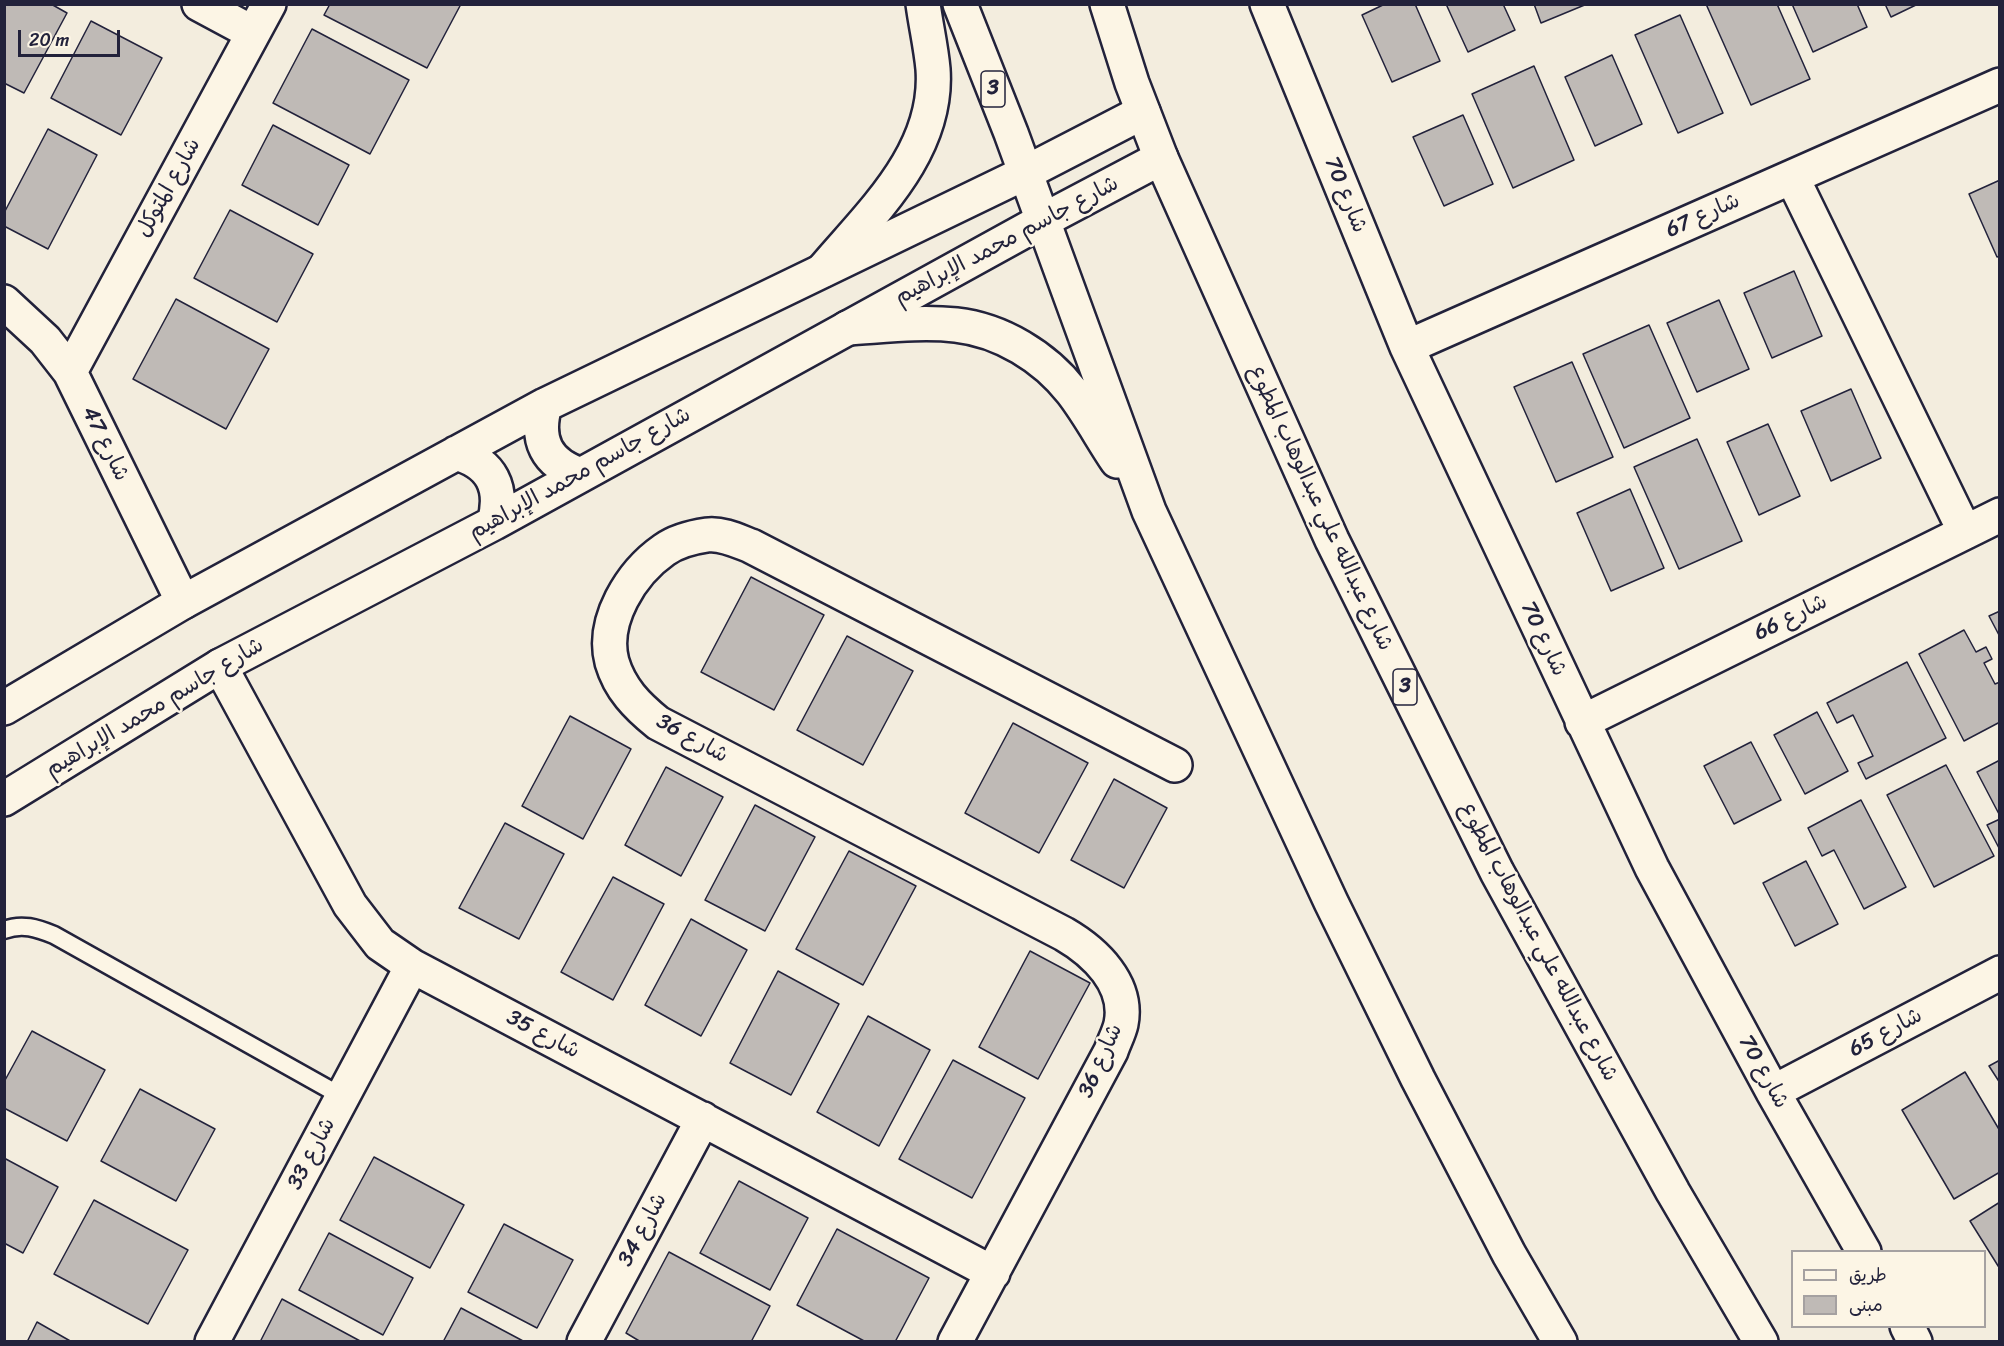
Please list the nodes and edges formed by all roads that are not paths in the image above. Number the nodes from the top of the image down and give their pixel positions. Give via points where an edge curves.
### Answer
1 (199, 4) edge
2 (269, 4) edge
3 (922, 4) edge
4 (960, 4) edge
5 (1107, 4) edge
6 (1267, 4) edge
7 (253, 33) junction
8 (2000, 85) edge
9 (1143, 112) junction
10 (1161, 158) junction
11 (1025, 173) junction
12 (1792, 177) junction
13 (1042, 221) junction
14 (823, 270) junction
15 (4, 302) edge
16 (847, 328) junction
17 (1407, 347) junction
18 (70, 372) junction
19 (545, 405) junction
20 (456, 453) junction
21 (580, 475) junction
22 (1149, 511) junction
23 (2000, 515) edge
24 (494, 523) junction
25 (1965, 532) junction
26 (183, 602) junction
27 (220, 666) junction
28 (4, 708) edge
29 (1582, 722) junction
30 (1175, 765) dead end
31 (4, 799) edge
32 (4, 930) edge
33 (412, 966) junction
34 (2000, 973) edge
35 (1773, 1092) junction
36 (343, 1097) junction
37 (703, 1119) junction
38 (1863, 1250) edge
39 (993, 1273) junction
40 (212, 1341) edge
41 (584, 1341) edge
42 (955, 1341) edge
43 (1560, 1341) edge
44 (1761, 1341) edge

1 - 7 street
2 - 7 street, شارع المتوكل
3 - 14 street via 933,69 929,109 917,147 895,185
4 - 11 street, 3
5 - 9 street, شارع عبدالله علي عبدالوهاب المطوع / 3
6 - 17 street, شارع 70
7 - 18 street, شارع المتوكل
8 - 12 street, شارع 67
9 - 10 street, شارع عبدالله علي عبدالوهاب المطوع / 3
9 - 11 street
10 - 13 street, شارع جاسم محمد الإبراهيم
10 - 44 street, شارع عبدالله علي عبدالوهاب المطوع / 3 via 1332,540 1492,862 1673,1192
11 - 13 street, 3
11 - 14 street
12 - 17 street, شارع 67
12 - 25 street
13 - 16 street, شارع جاسم محمد الإبراهيم
13 - 22 street, 3
14 - 19 street
15 - 18 street, شارع 47 via 45,340
16 - 21 street, شارع جاسم محمد الإبراهيم
16 - 22 street via 959,325 996,336 1038,358 1072,392
17 - 29 street, شارع 70
18 - 26 street, شارع 47
19 - 20 street
19 - 21 street via 541,435 546,449 554,461
20 - 24 street via 471,457 492,478 498,508
20 - 26 street
21 - 24 street, شارع جاسم محمد الإبراهيم
22 - 43 street, 3 via 1418,1079 1509,1254
23 - 25 street, شارع 66
24 - 27 street, شارع جاسم محمد الإبراهيم
25 - 29 street, شارع 66
26 - 28 street
27 - 31 street, شارع جاسم محمد الإبراهيم
27 - 33 street, شارع 35 via 350,905 380,944
29 - 35 street, شارع 70 via 1652,868
30 - 39 street, شارع 36 via 732,538 709,535 665,550 632,582 613,621 612,661 623,686 636,705 658,723 1064,934 1096,956 1107,970 1122,1007 1121,1024 1111,1051
32 - 36 lane via 24,926 54,935
33 - 36 street, شارع 33
33 - 37 street, شارع 35
34 - 35 street, شارع 65
35 - 38 street, شارع 70
36 - 40 street, شارع 33
37 - 39 street, شارع 35
37 - 41 street, شارع 34
39 - 42 street, شارع 36

